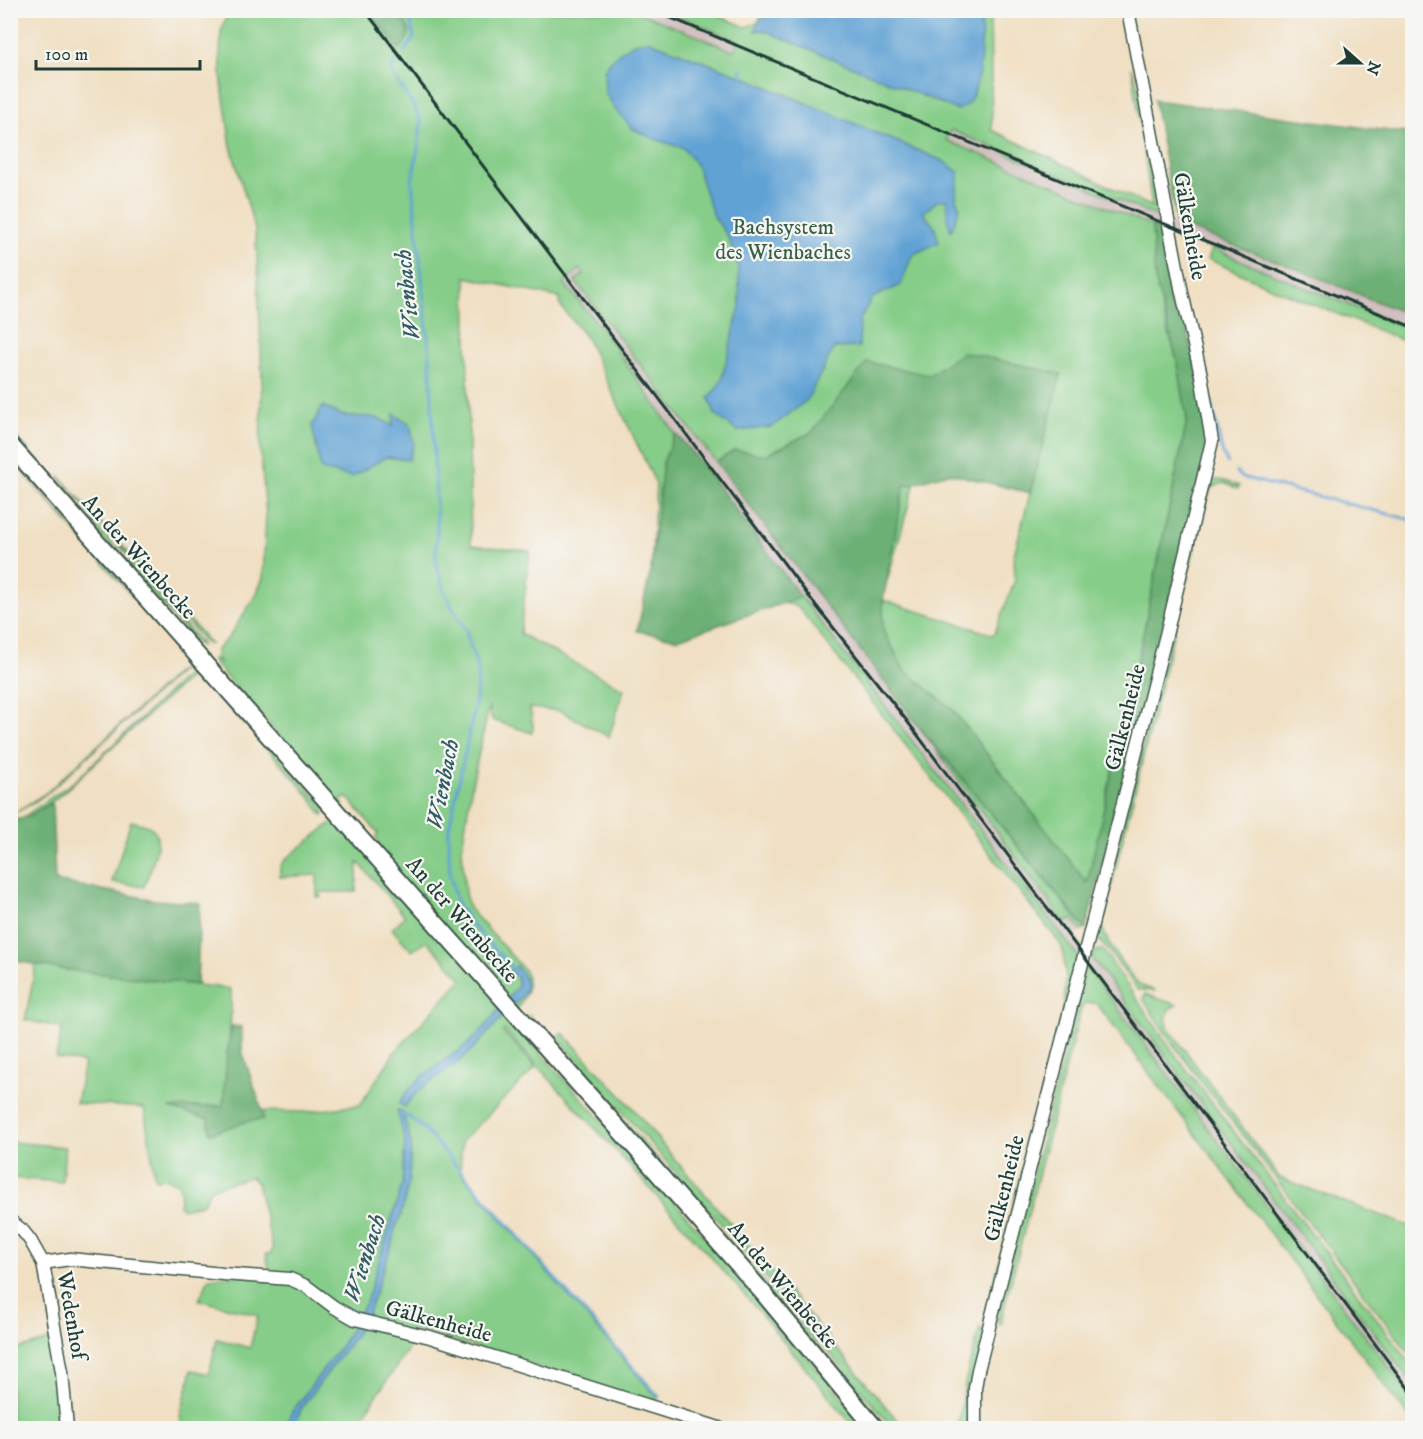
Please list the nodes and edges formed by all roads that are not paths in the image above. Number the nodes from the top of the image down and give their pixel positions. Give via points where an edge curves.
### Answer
1 (1128, 10) edge
2 (10, 445) edge
3 (10, 1221) edge
4 (43, 1263) junction
5 (67, 1428) edge
6 (719, 1428) edge
7 (875, 1428) edge
8 (975, 1428) edge

1 - 8 street, Gälkenheide via 1212,441 978,1370
2 - 7 street, An der Wienbecke via 764,1294
3 - 4 street, Wedenhof via 30,1240
4 - 5 street, Wedenhof via 62,1372
4 - 6 street, Gälkenheide via 70,1259 280,1277 306,1286 352,1317 369,1323 430,1337

